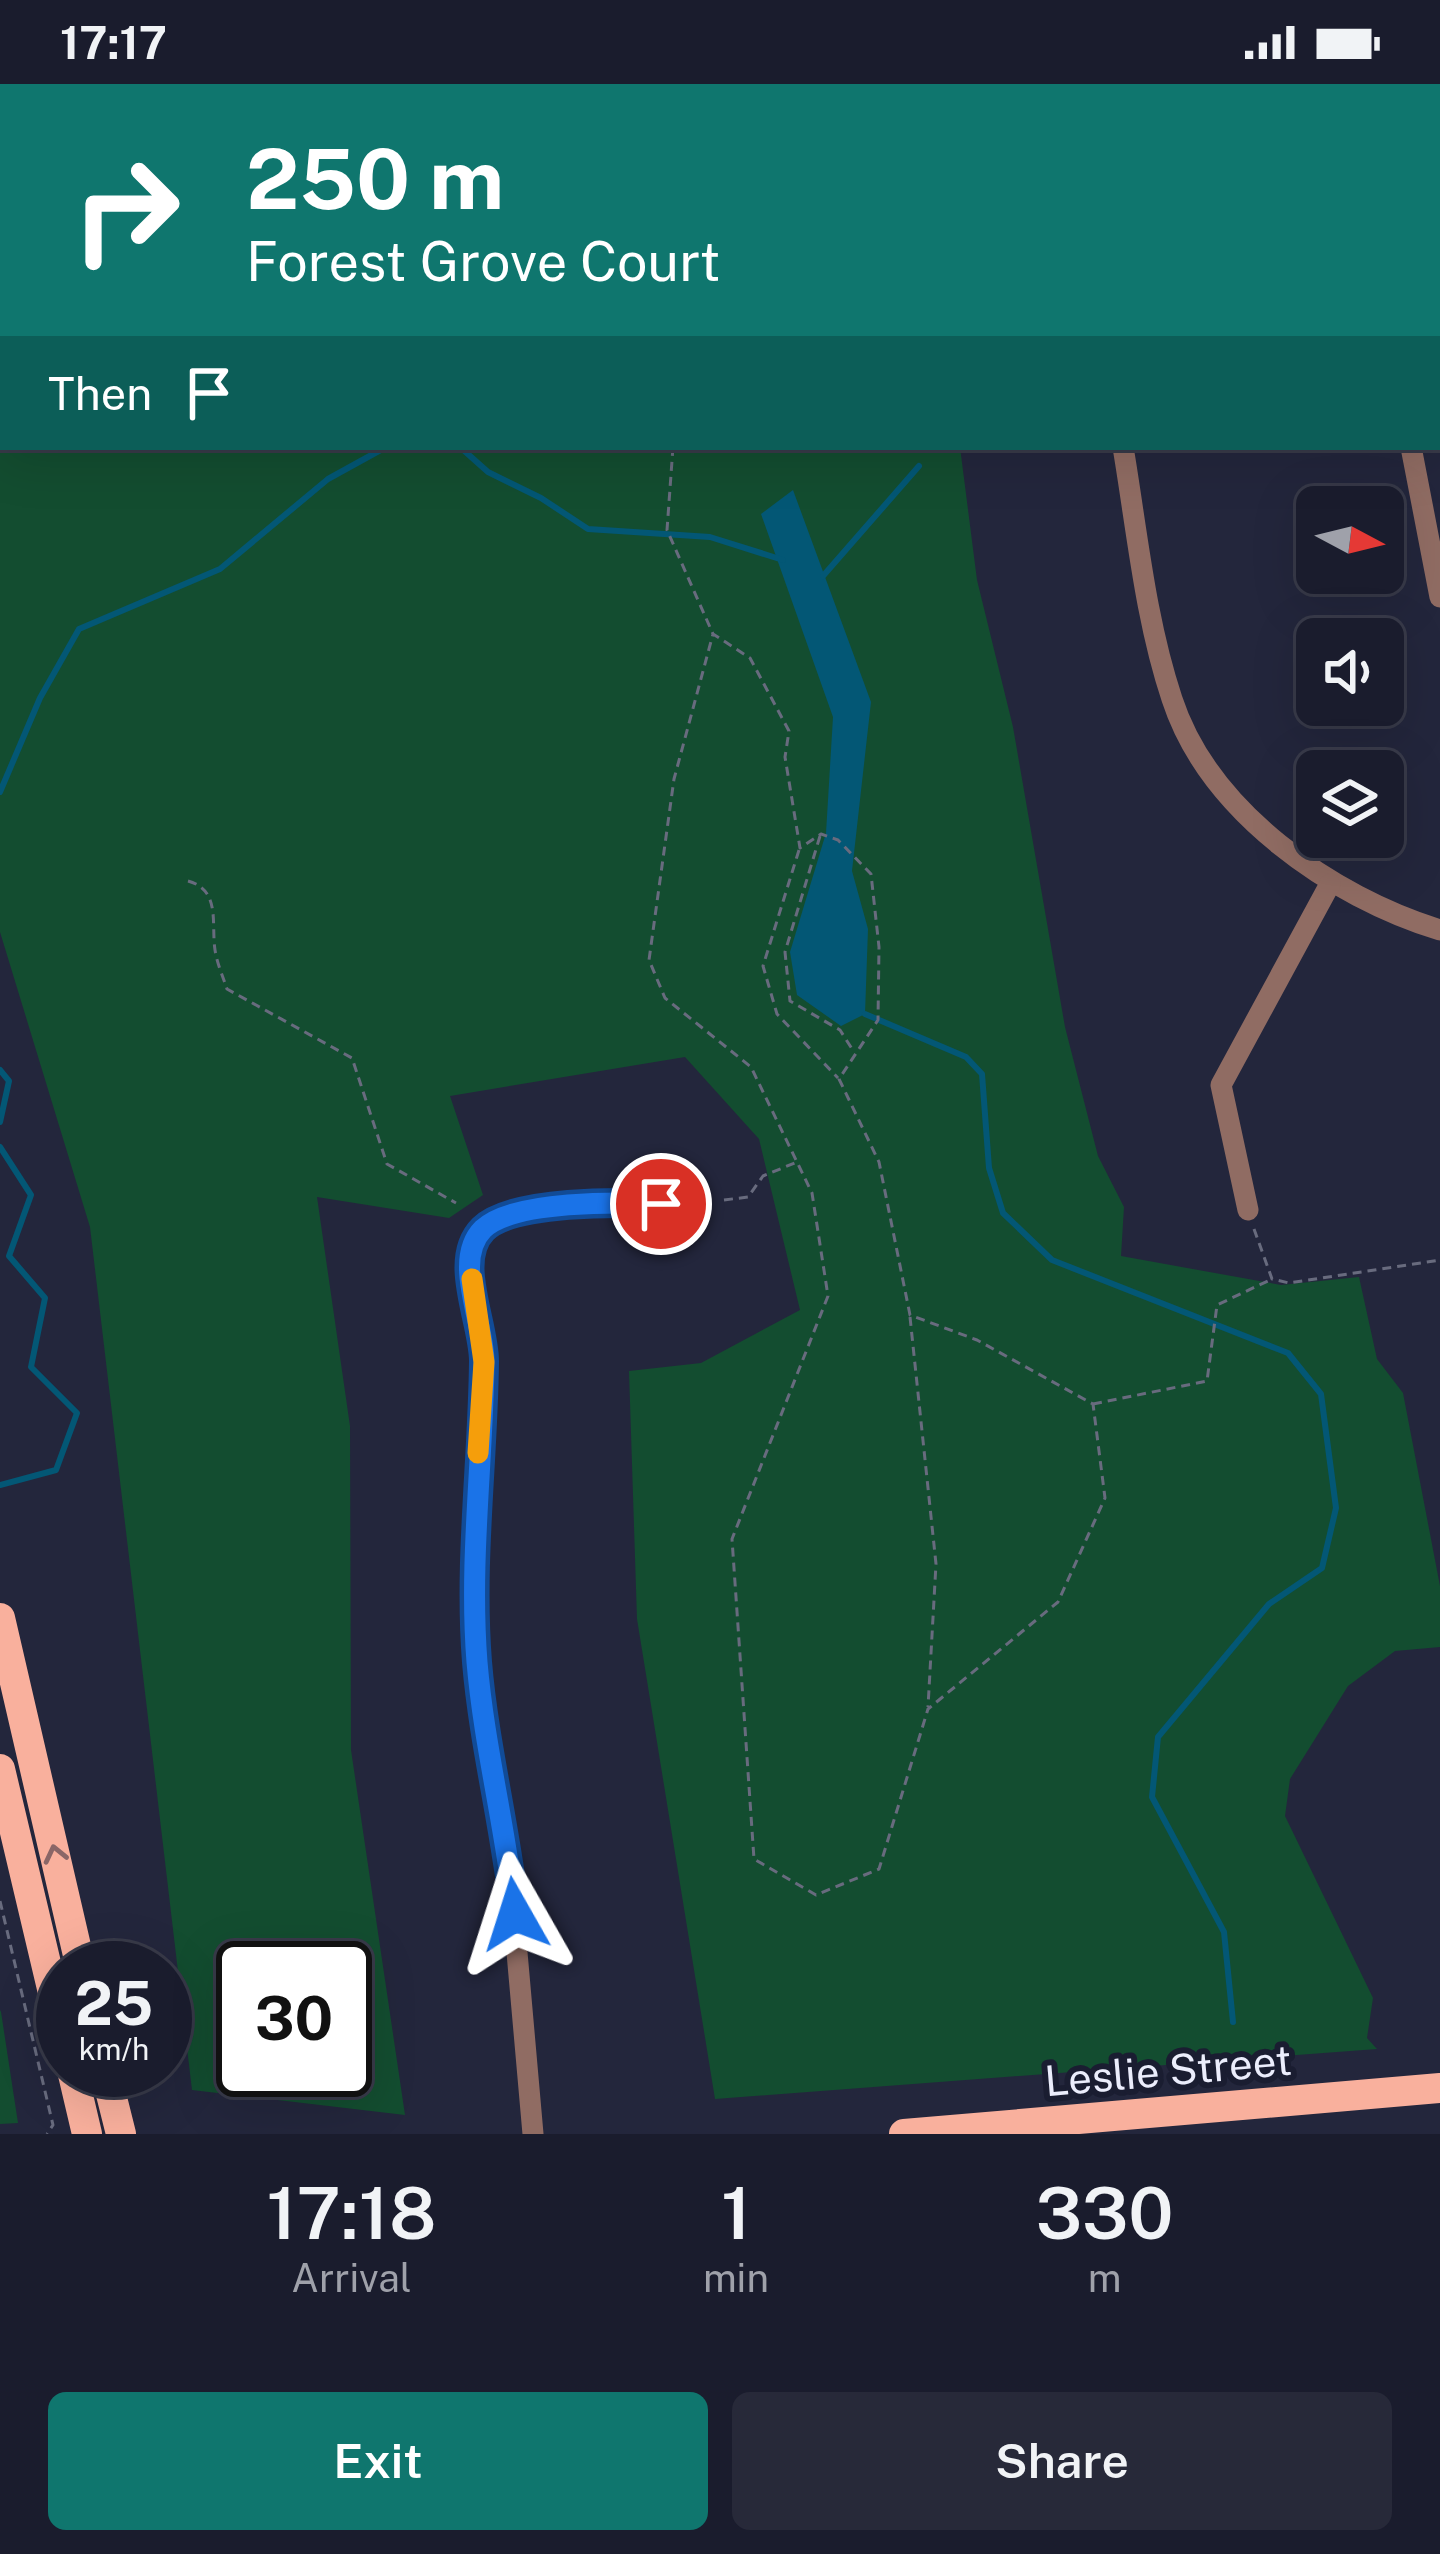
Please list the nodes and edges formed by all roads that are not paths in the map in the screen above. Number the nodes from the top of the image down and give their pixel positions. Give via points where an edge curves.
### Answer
1 (1124, 450) edge
2 (1413, 450) edge
3 (1440, 597) edge
4 (1330, 884) junction
5 (1440, 930) edge
6 (672, 1205) dead end
7 (1248, 1210) road end
8 (0, 1618) edge
9 (0, 1769) edge
10 (41, 1941) edge
11 (76, 1941) edge
12 (1440, 2088) edge
13 (78, 2097) edge
14 (112, 2097) edge
15 (87, 2134) edge
16 (121, 2134) edge
17 (533, 2134) edge
18 (904, 2134) edge

1 - 4 street via 1173,704 1226,790
2 - 3 street
4 - 5 street
4 - 7 street via 1220,1085
6 - 17 street via 581,1204 504,1217 482,1230 470,1256 484,1362 474,1524 477,1661 508,1839
11 -> 8 main road
9 - 10 main road
12 - 18 main road, Leslie Street
13 - 15 main road
14 - 16 main road

